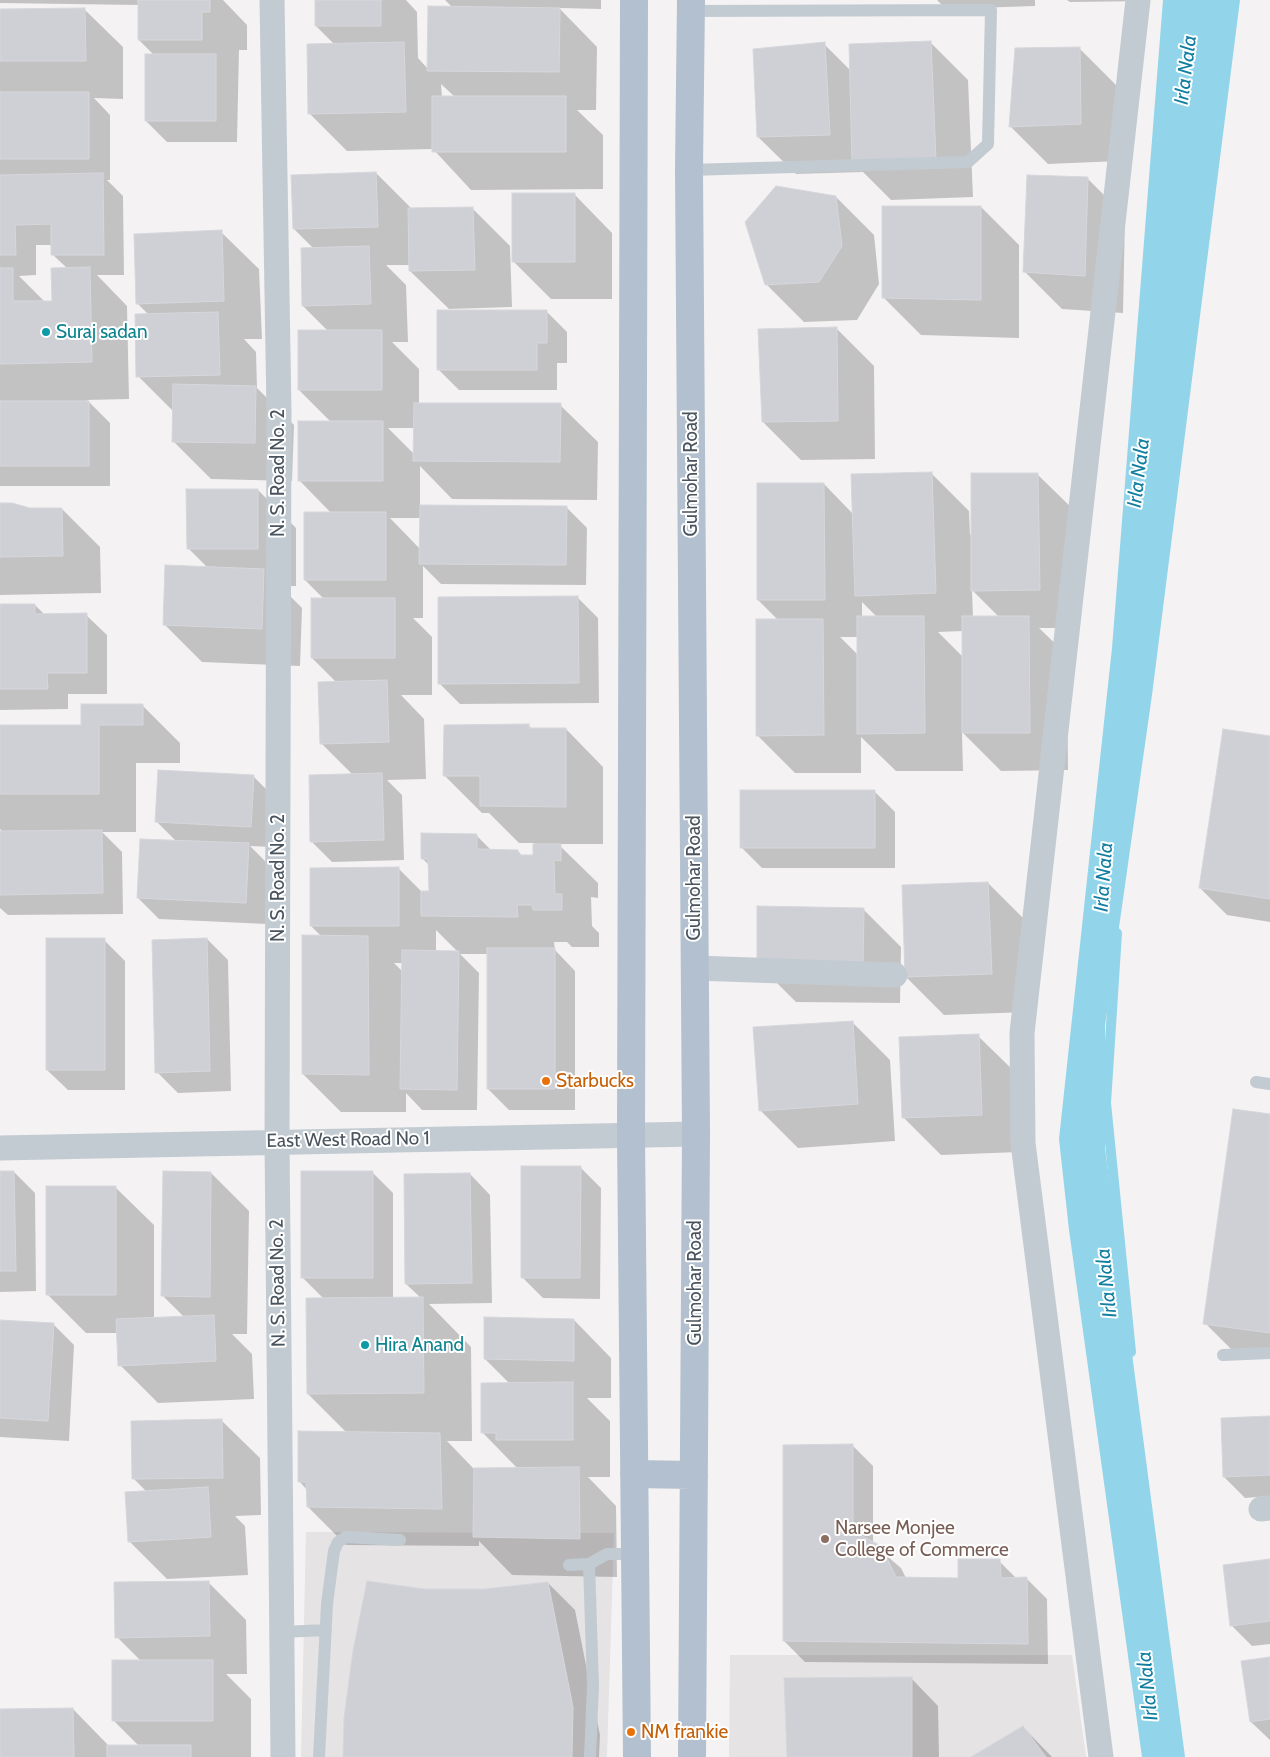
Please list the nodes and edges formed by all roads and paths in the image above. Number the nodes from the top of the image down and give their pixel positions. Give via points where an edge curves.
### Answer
1 (272, 0) edge
2 (634, 0) edge
3 (1138, 0) edge
4 (691, 5) edge
5 (689, 170) junction
6 (695, 968) junction
7 (895, 975) dead end
8 (1256, 1082) dead end
9 (1270, 1084) edge
10 (696, 1134) junction
11 (631, 1136) junction
12 (277, 1141) junction
13 (0, 1148) edge
14 (1270, 1353) edge
15 (1223, 1355) dead end
16 (634, 1474) junction
17 (694, 1475) junction
18 (400, 1540) dead end
19 (635, 1554) junction
20 (589, 1564) junction
21 (569, 1565) dead end
22 (326, 1630) junction
23 (282, 1632) junction
24 (283, 1757) edge
25 (319, 1757) edge
26 (590, 1757) edge
27 (637, 1757) edge
28 (692, 1757) edge
29 (1101, 1757) edge

1 - 12 street, N. S. Road No. 2 via 278,411
2 - 11 main road
3 - 29 street via 1022,1033 1023,1143
4 - 5 main road, Gulmohar Road
4 - 5 lane via 991,10 988,144 968,162
5 - 6 main road, Gulmohar Road
6 - 7 street
6 - 10 main road, Gulmohar Road
8 - 9 lane
10 - 11 street, East West Road No 1
10 - 17 main road, Gulmohar Road
11 - 12 street, East West Road No 1
11 - 16 main road
12 - 13 street, East West Road No 1
12 - 23 street, N. S. Road No. 2
14 - 15 lane
16 - 17 main road
16 - 19 main road
17 - 28 main road, Gulmohar Road
18 - 22 lane via 346,1537 338,1542 332,1563
19 - 20 lane via 607,1554
19 - 27 main road
20 - 21 lane
20 - 26 lane via 593,1686
22 - 23 lane
22 - 25 lane
23 - 24 street, N. S. Road No. 2

